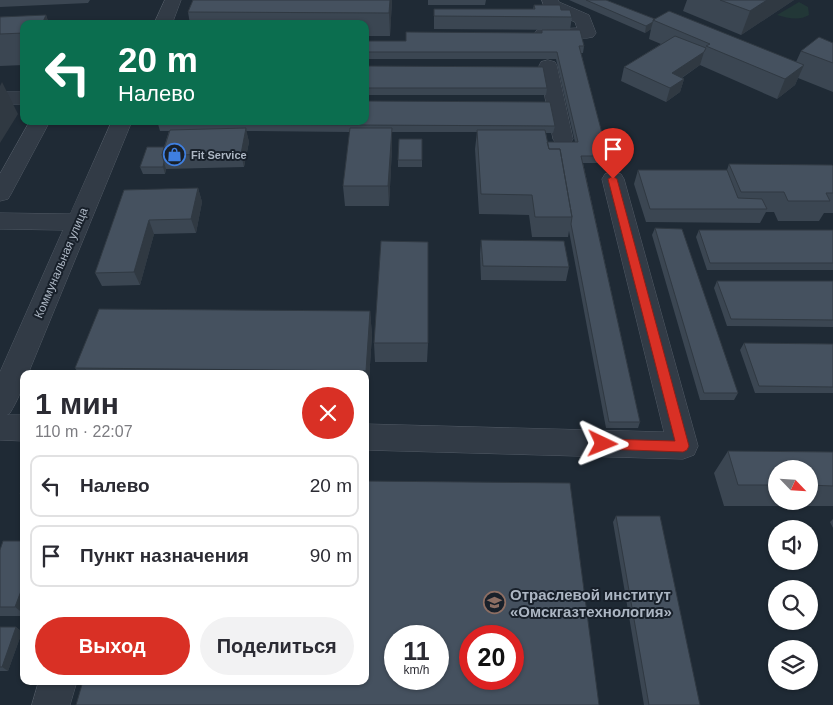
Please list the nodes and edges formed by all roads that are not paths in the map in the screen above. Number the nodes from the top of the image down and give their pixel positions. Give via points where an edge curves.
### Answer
1 (174, 0) edge
2 (550, 0) edge
3 (165, 20) edge
4 (527, 34) edge
5 (548, 66) dead end
6 (0, 98) edge
7 (20, 98) edge
8 (38, 125) edge
9 (120, 125) edge
10 (562, 139) dead end
11 (613, 179) dead end
12 (0, 194) edge
13 (0, 221) edge
14 (78, 222) junction
15 (0, 405) edge
16 (0, 427) edge
17 (20, 428) edge
18 (369, 438) edge
19 (57, 685) edge
20 (51, 705) edge

1 - 3 street
2 - 4 street via 552,5 583,19 587,33
5 - 10 street
6 - 7 street
8 - 12 street
9 - 14 street, Коммунальная улица
11 - 18 street via 683,446
13 - 14 street
14 - 15 street, Коммунальная улица
16 - 17 street
19 - 20 street

